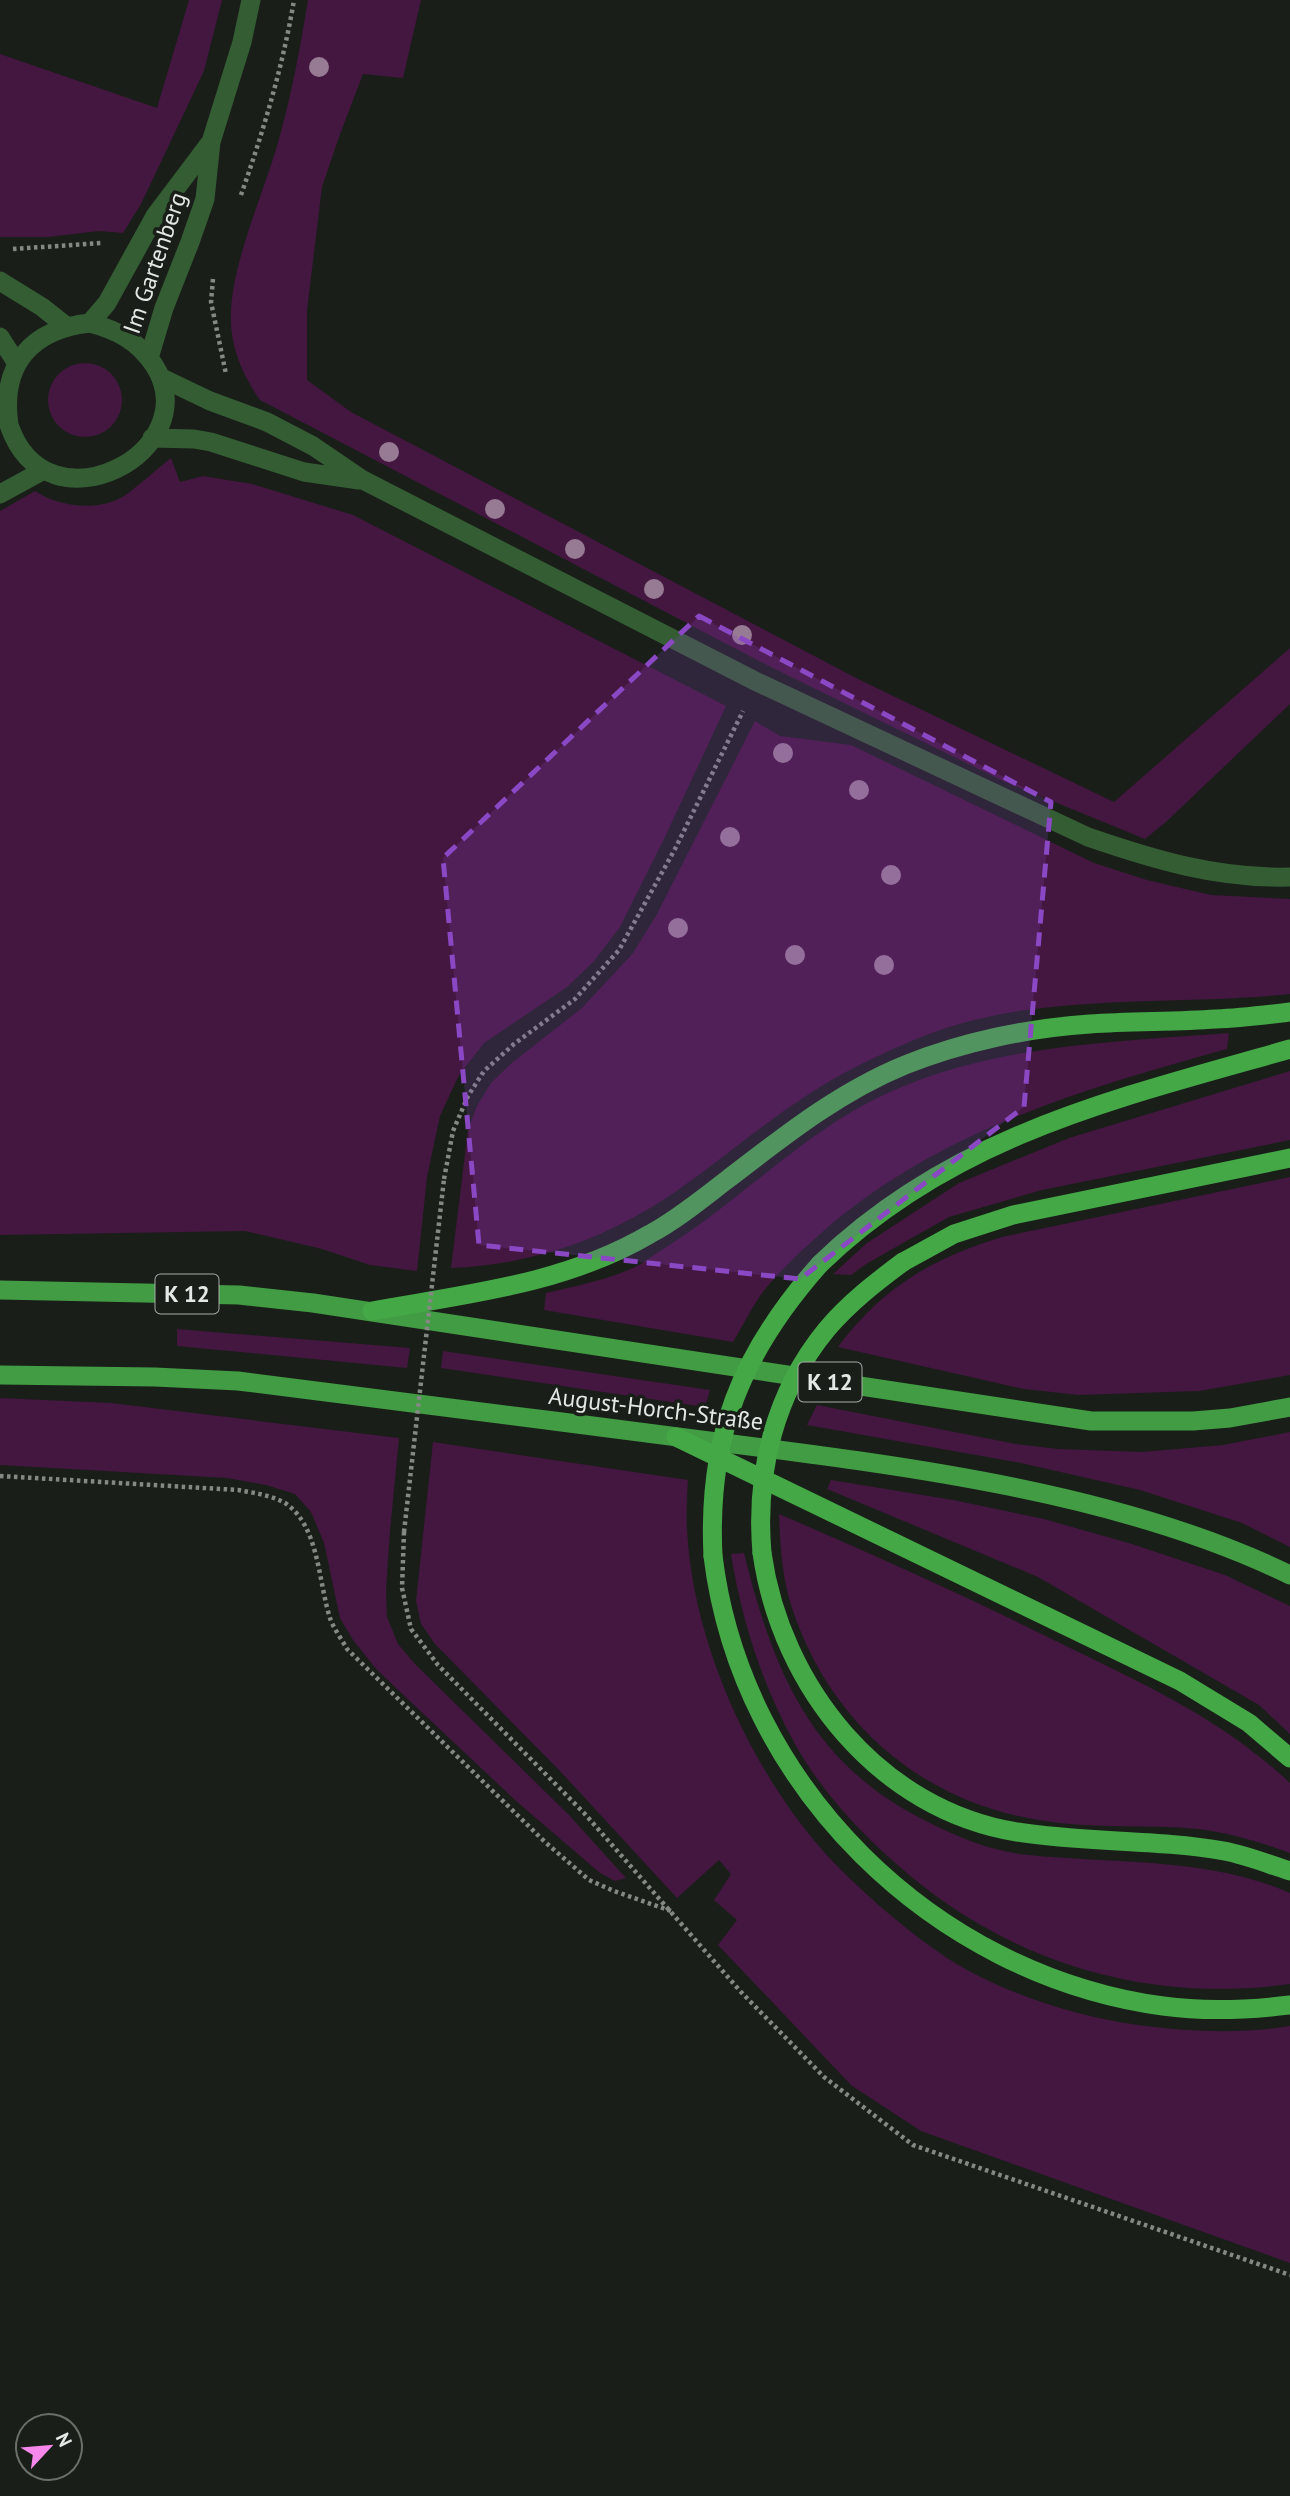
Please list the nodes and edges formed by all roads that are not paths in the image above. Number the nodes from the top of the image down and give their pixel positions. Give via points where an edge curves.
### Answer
1 (251, 0) edge
2 (211, 142) junction
3 (0, 281) edge
4 (89, 323) junction
5 (66, 326) junction
6 (0, 337) edge
7 (149, 358) junction
8 (14, 359) junction
9 (162, 378) junction
10 (4, 429) edge
11 (152, 438) junction
12 (44, 470) junction
13 (363, 480) junction
14 (0, 494) edge
15 (1290, 877) edge
16 (1290, 1012) edge
17 (1290, 1049) edge
18 (1290, 1158) edge
19 (0, 1290) edge
20 (372, 1311) junction
21 (0, 1375) edge
22 (1290, 1407) edge
23 (676, 1437) junction
24 (1290, 1575) edge
25 (1290, 1758) edge
26 (1290, 1871) edge
27 (1290, 2005) edge

1 - 2 street, Im Gartenberg
2 - 4 street, Im Gartenberg via 155,216 107,303
2 - 7 street, Im Gartenberg via 205,199
3 - 5 street
4 - 5 street
4 - 7 street via 131,339
5 - 8 street via 37,338
6 - 8 street
7 - 9 street
8 - 10 street via 6,378
9 - 11 street via 166,398 163,421
9 - 13 street via 267,422
10 - 12 street
11 - 12 street via 123,468 106,475 62,478
11 - 13 street via 211,442 304,472
12 - 14 street
13 - 15 street via 757,682 1088,837 1200,871
16 - 20 highway via 1087,1024 940,1052 827,1105 683,1213 621,1250 528,1282
17 - 27 highway, bridge via 1083,1109 953,1165 891,1205 820,1264 790,1298 758,1347 734,1398 719,1450 711,1521 718,1592 745,1682 764,1723 817,1805 851,1845 917,1905 996,1954 1080,1988 1163,2006 1236,2010
18 - 26 highway, bridge via 1013,1215 954,1234 903,1262 828,1328 808,1354 772,1431 760,1494 765,1577 775,1612 809,1688 883,1773 909,1791 986,1825 1016,1832 1214,1850
19 - 20 main road, August-Horch-Straße / K 12 via 239,1296
20 - 22 main road, August-Horch-Straße / K 12 via 1091,1421 1193,1421
21 - 23 main road, August-Horch-Straße via 238,1381
23 - 24 main road, August-Horch-Straße via 1007,1487 1152,1523
23 - 25 highway via 1181,1681 1249,1723

